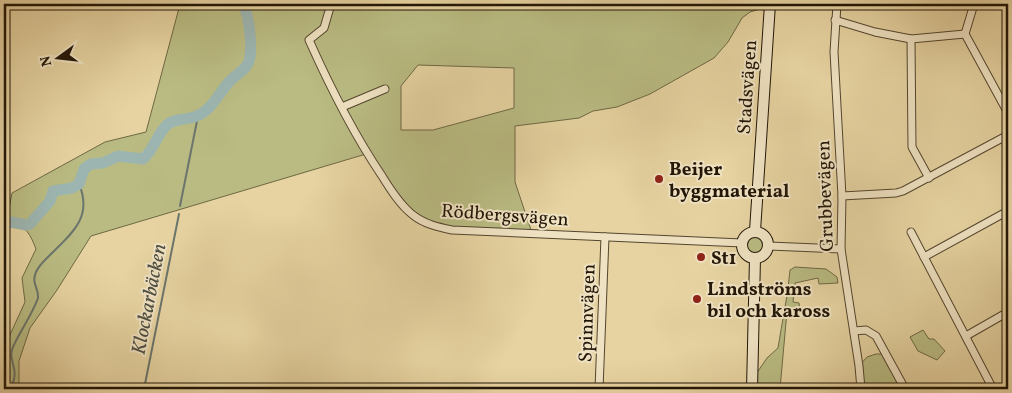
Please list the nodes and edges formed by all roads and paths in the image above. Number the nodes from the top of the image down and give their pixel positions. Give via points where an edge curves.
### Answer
1 (330, 4) edge
2 (770, 4) edge
3 (837, 4) edge
4 (974, 4) edge
5 (835, 20) junction
6 (965, 34) junction
7 (911, 39) junction
8 (385, 89) dead end
9 (342, 107) junction
10 (1008, 114) edge
11 (1008, 135) edge
12 (929, 178) junction
13 (842, 196) junction
14 (1008, 211) edge
15 (755, 231) junction
16 (911, 232) dead end
17 (604, 237) junction
18 (742, 243) junction
19 (768, 246) junction
20 (841, 248) junction
21 (924, 257) junction
22 (755, 258) junction
23 (1008, 312) edge
24 (854, 331) junction
25 (966, 336) junction
26 (599, 389) edge
27 (752, 389) edge
28 (861, 389) edge
29 (905, 389) edge
30 (994, 389) edge

1 - 9 street, Rödbergsvägen via 324,28 309,40
2 - 15 main road, Stadsvägen
3 - 5 street, Grubbevägen
4 - 6 street
5 - 7 street
5 - 13 street, Grubbevägen
6 - 7 street
6 - 10 street
7 - 12 street via 912,147
8 - 9 street
9 - 17 street, Rödbergsvägen via 391,190 413,215 433,226 452,230
11 - 12 street
12 - 13 street via 896,193
13 - 20 street, Grubbevägen
14 - 21 street
15 - 18 main road via 748,234
15 - 19 main road via 765,235
16 - 21 street
17 - 18 street, Rödbergsvägen
17 - 26 street, Spinnvägen
18 - 22 main road via 746,254
19 - 20 street
19 - 22 main road via 762,256
20 - 24 street, Grubbevägen
21 - 25 street
22 - 27 main road
23 - 25 street
24 - 28 street, Grubbevägen
24 - 29 street via 866,330 876,336
25 - 30 street

